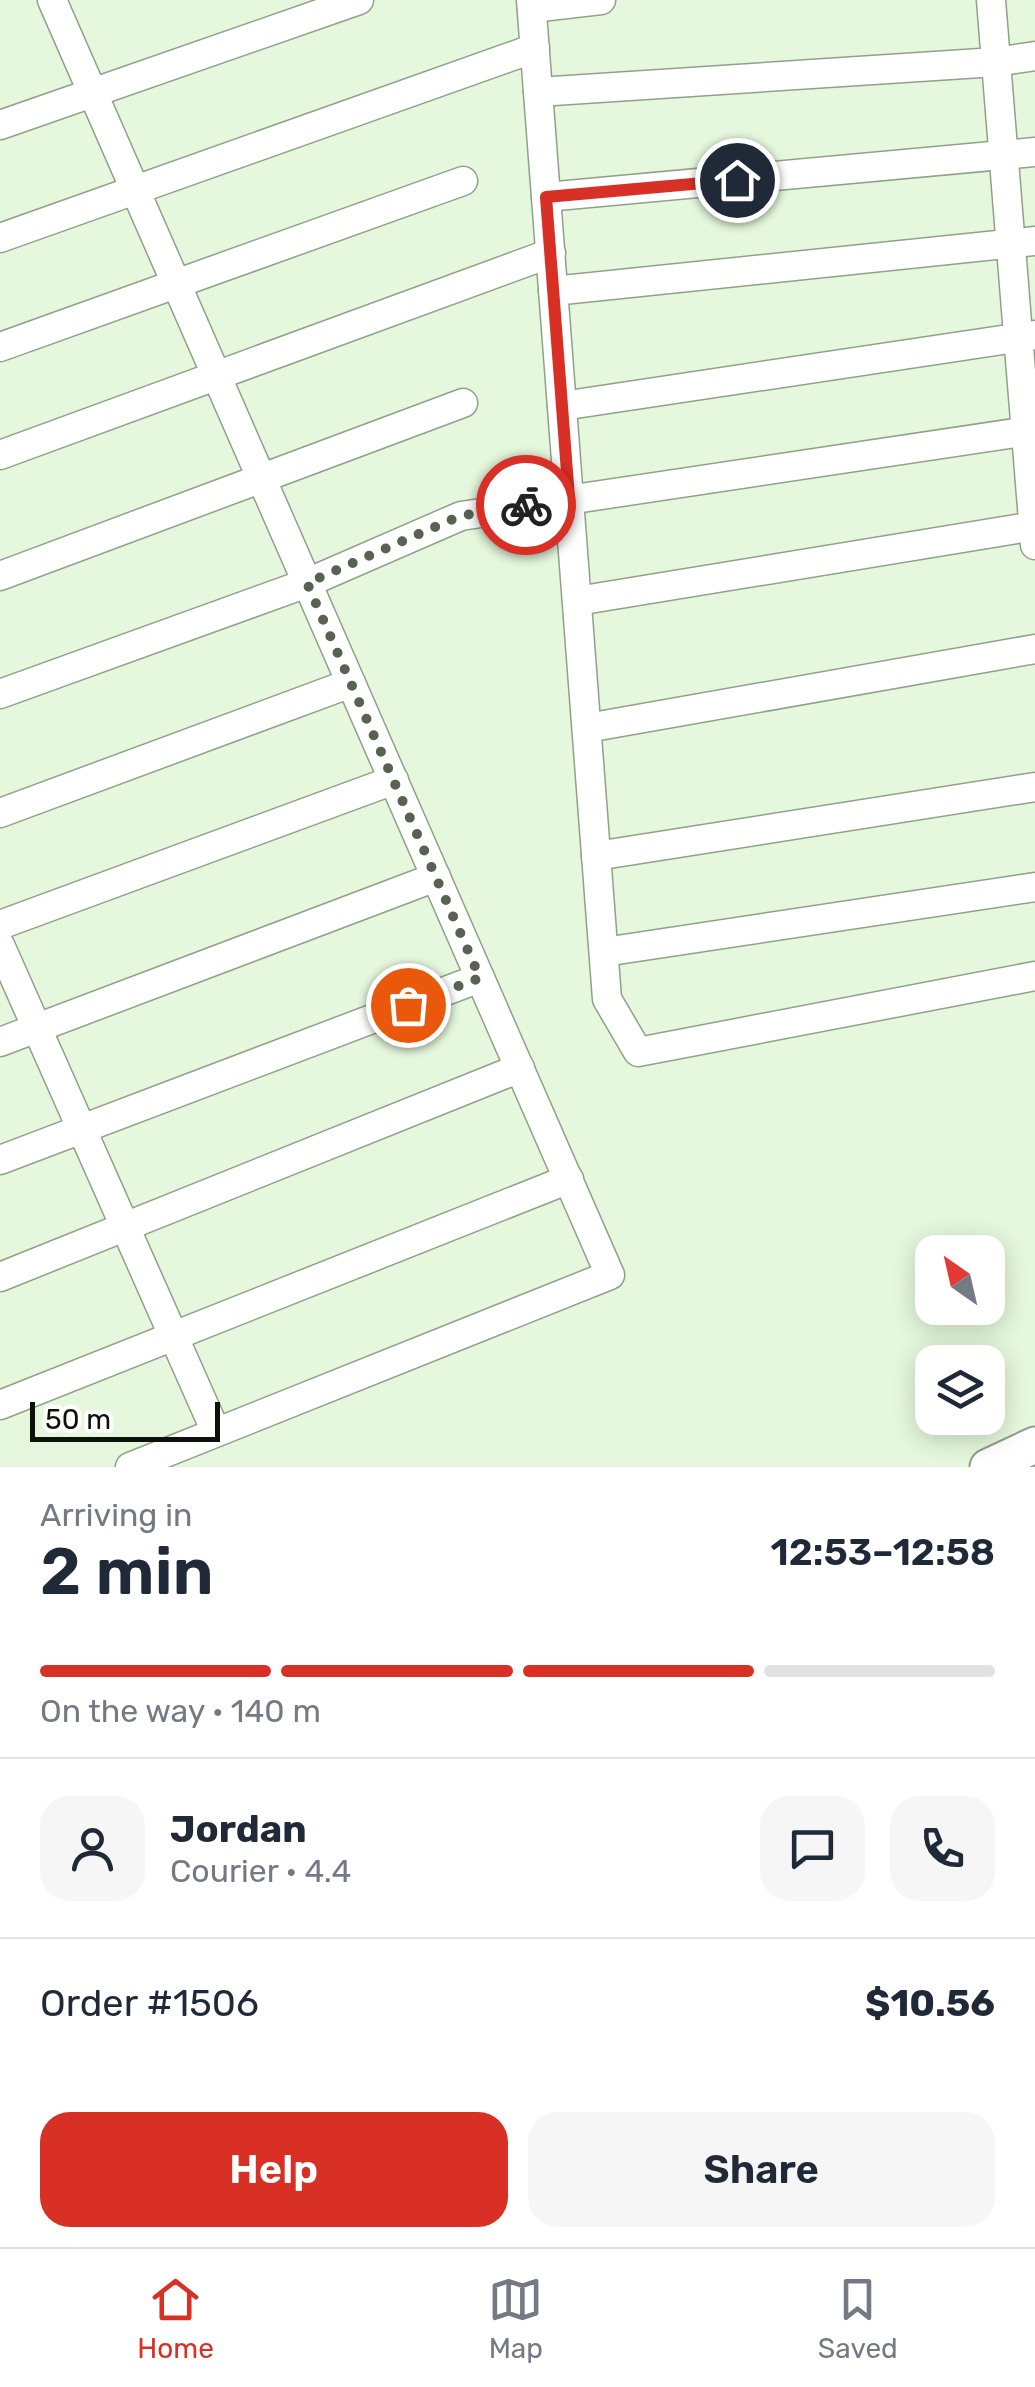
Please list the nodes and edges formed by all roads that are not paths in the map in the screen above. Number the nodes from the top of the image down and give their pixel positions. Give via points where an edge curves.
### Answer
1 (52, 0) edge
2 (359, 0) edge
3 (601, 0) edge
4 (992, 0) edge
5 (532, 4) edge
6 (535, 48) junction
7 (1035, 56) edge
8 (996, 62) junction
9 (92, 92) junction
10 (538, 92) junction
11 (0, 124) edge
12 (1035, 152) edge
13 (1004, 157) junction
14 (463, 181) dead end
15 (136, 190) junction
16 (546, 197) junction
17 (0, 238) edge
18 (1023, 243) edge
19 (551, 253) junction
20 (177, 284) junction
21 (554, 291) junction
22 (1027, 337) edge
23 (0, 347) edge
24 (217, 375) junction
25 (462, 403) dead end
26 (562, 406) junction
27 (1030, 430) edge
28 (0, 455) edge
29 (262, 478) junction
30 (569, 498) junction
31 (1034, 533) edge
32 (0, 576) edge
33 (307, 583) junction
34 (577, 601) junction
35 (1035, 649) edge
36 (351, 684) junction
37 (0, 694) edge
38 (587, 728) junction
39 (394, 780) junction
40 (1035, 787) edge
41 (0, 813) edge
42 (596, 856) junction
43 (436, 877) junction
44 (1035, 887) edge
45 (0, 925) edge
46 (0, 945) edge
47 (604, 952) junction
48 (1035, 976) edge
49 (480, 978) junction
50 (37, 1028) junction
51 (0, 1042) edge
52 (520, 1068) junction
53 (82, 1129) junction
54 (0, 1160) edge
55 (569, 1180) junction
56 (125, 1227) junction
57 (0, 1277) edge
58 (174, 1336) junction
59 (0, 1404) edge
60 (216, 1432) junction
61 (1035, 1445) edge
62 (130, 1467) edge
63 (988, 1467) edge

1 - 9 street
2 - 9 street
3 - 5 street
4 - 8 street
5 - 6 street
6 - 10 street
6 - 15 street
7 - 8 street
8 - 10 street
8 - 13 street
9 - 11 street
9 - 15 street
10 - 16 street
12 - 13 street
13 - 16 street
13 - 18 street
14 - 20 street
15 - 17 street
15 - 20 street
16 - 19 street
18 - 21 street
18 - 22 street
19 - 21 street
19 - 24 street
20 - 23 street
20 - 24 street
21 - 26 street
22 - 26 street
22 - 27 street
24 - 28 street
24 - 29 street
25 - 29 street
26 - 30 street
27 - 30 street
27 - 31 street
29 - 32 street
29 - 33 street
30 - 33 street via 460,516
30 - 34 street
31 - 34 street
33 - 36 street
33 - 37 street
34 - 38 street
35 - 38 street
36 - 39 street
36 - 41 street
38 - 42 street
39 - 43 street
39 - 45 street
40 - 42 street
42 - 47 street
43 - 49 street
43 - 50 street
44 - 47 street
46 - 50 street
47 - 48 street via 608,999 638,1052
49 - 52 street
49 - 53 street
50 - 51 street
50 - 53 street
52 - 55 street
52 - 56 street
53 - 54 street
53 - 56 street
55 - 58 street
55 - 60 street via 610,1274
56 - 57 street
56 - 58 street
58 - 59 street
58 - 60 street
60 - 62 street
61 - 63 street

